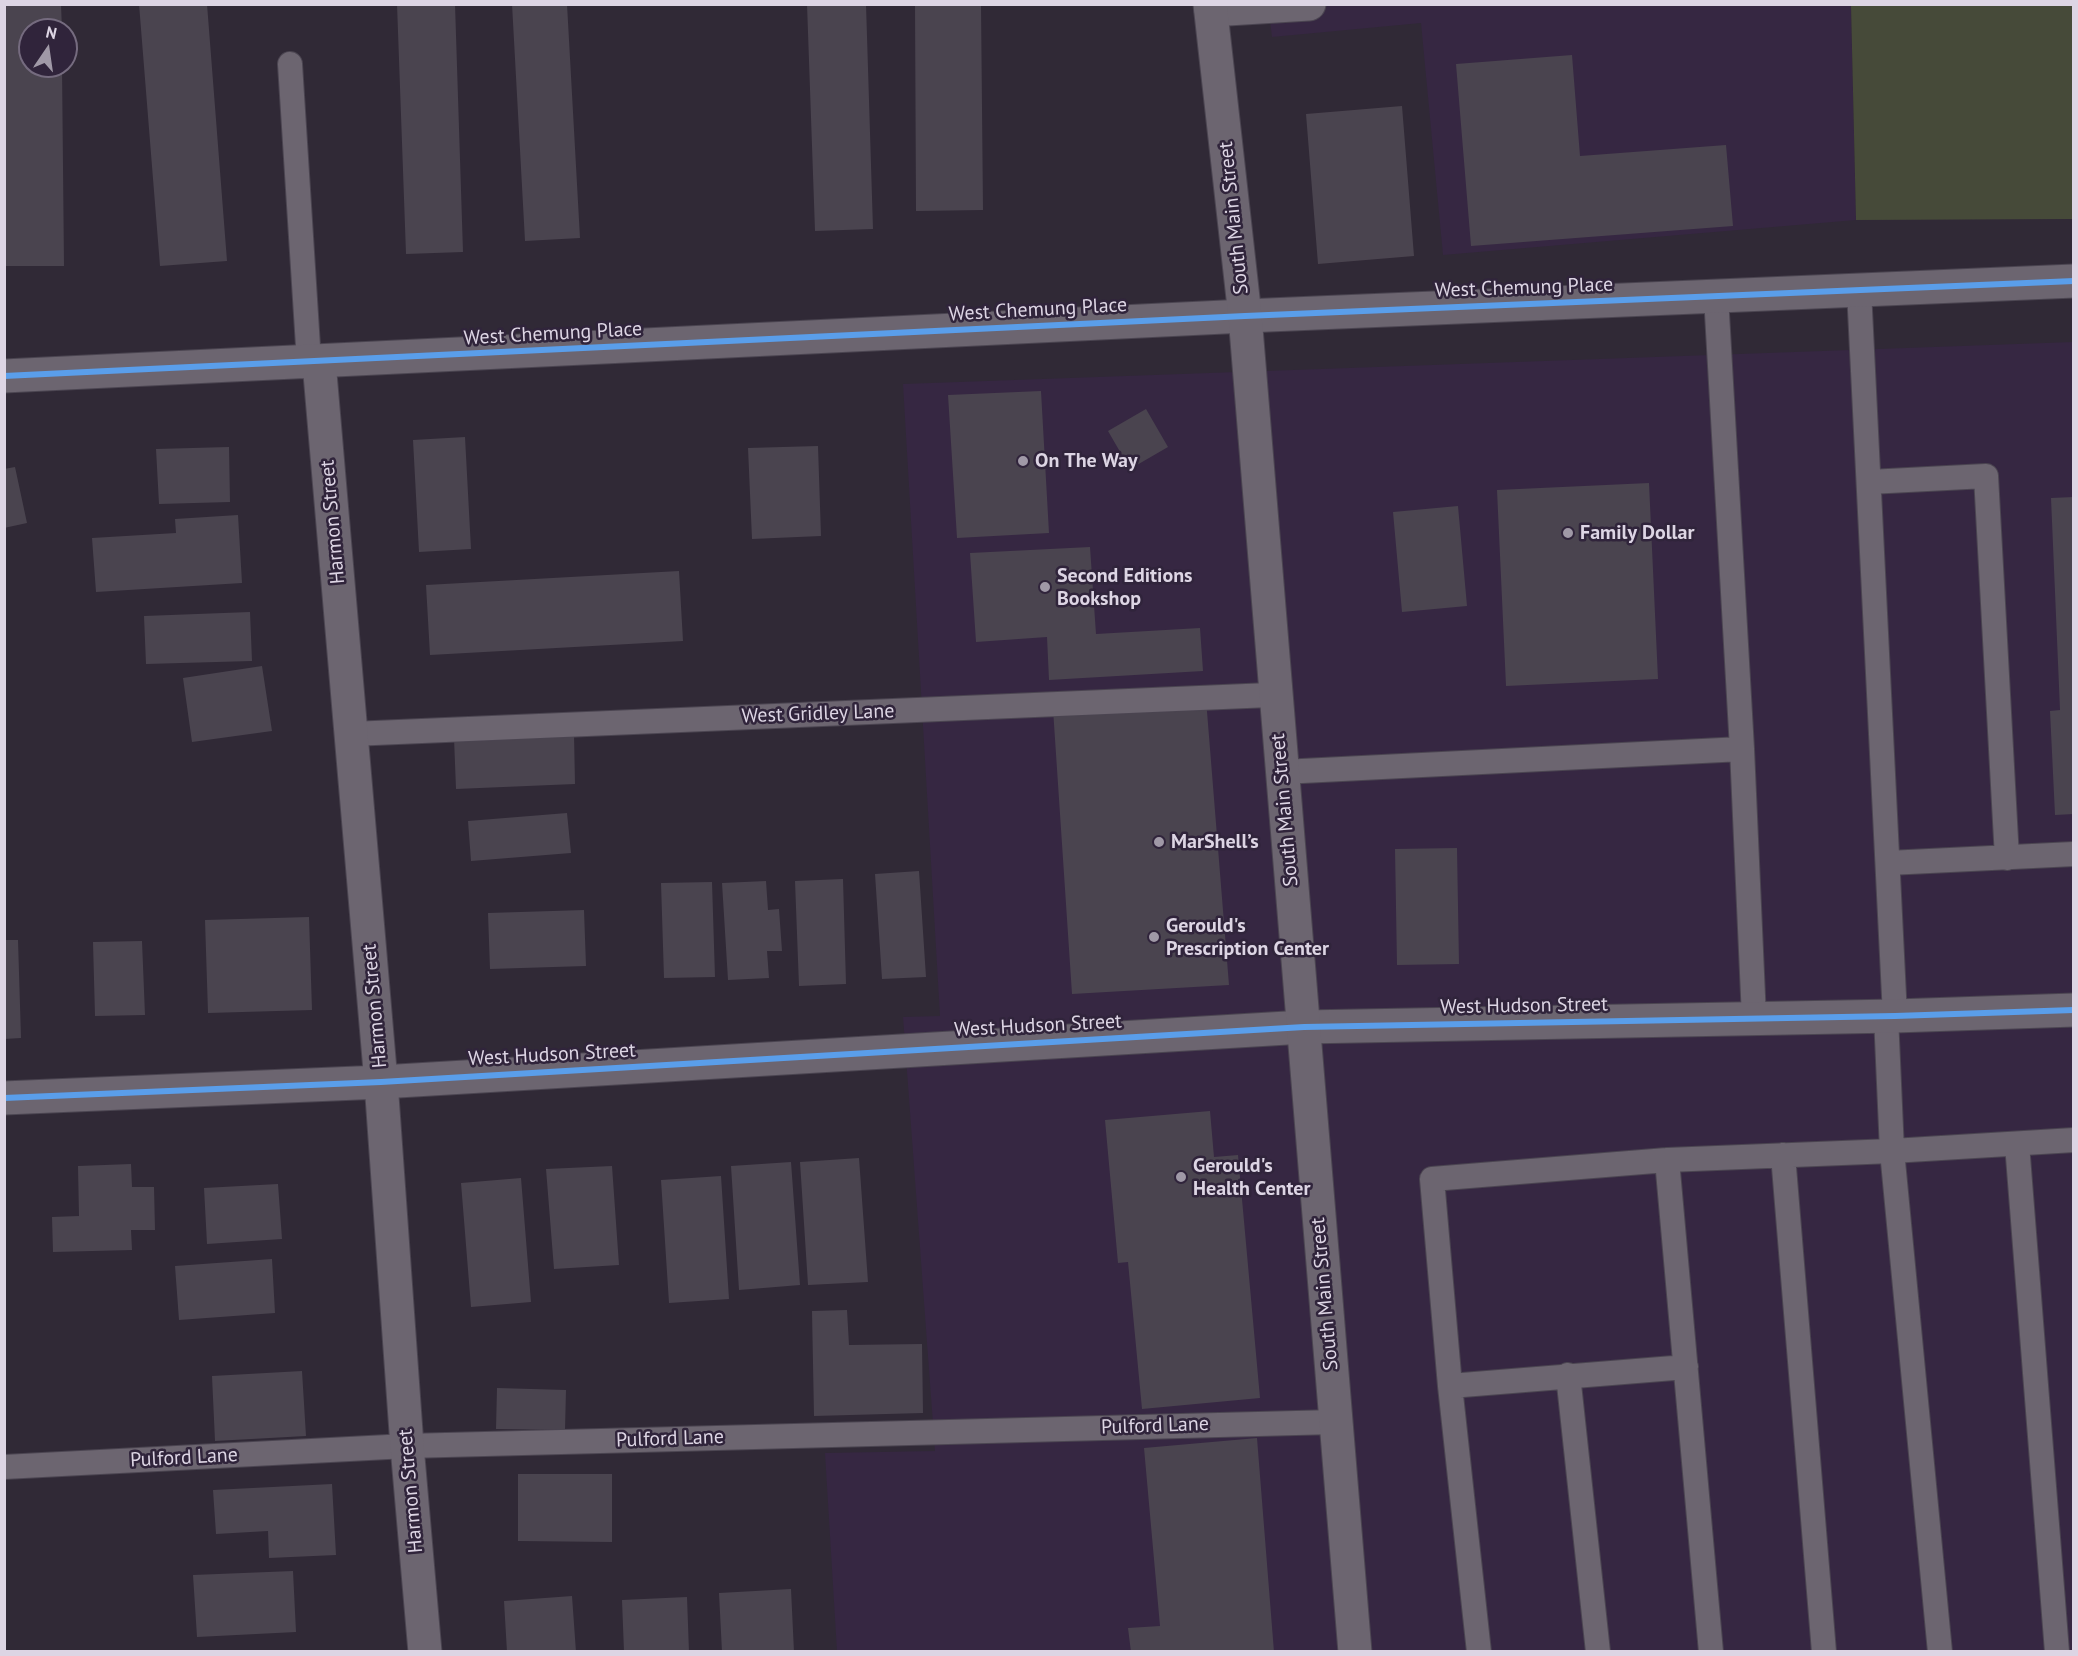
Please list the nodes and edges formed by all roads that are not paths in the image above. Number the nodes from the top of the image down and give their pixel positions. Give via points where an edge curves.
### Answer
1 (1309, 4) edge
2 (1210, 7) edge
3 (290, 64) dead end
4 (2073, 281) edge
5 (1859, 290) junction
6 (1716, 296) junction
7 (1245, 316) junction
8 (314, 362) junction
9 (4, 376) edge
10 (1869, 483) junction
11 (1276, 707) junction
12 (351, 734) junction
13 (1742, 748) junction
14 (1282, 772) junction
15 (2073, 854) edge
16 (2007, 858) junction
17 (1888, 863) junction
18 (2073, 1010) edge
19 (1891, 1016) junction
20 (1754, 1018) junction
21 (1304, 1027) junction
22 (381, 1082) junction
23 (4, 1098) edge
24 (2073, 1140) edge
25 (2017, 1144) junction
26 (1892, 1151) junction
27 (1783, 1155) junction
28 (1667, 1160) junction
29 (1686, 1367) junction
30 (1568, 1375) junction
31 (1450, 1386) junction
32 (1335, 1422) junction
33 (407, 1446) junction
34 (4, 1467) edge
35 (425, 1652) edge
36 (1355, 1652) edge
37 (1479, 1652) edge
38 (1598, 1652) edge
39 (1711, 1652) edge
40 (1824, 1652) edge
41 (1940, 1652) edge
42 (2057, 1652) edge

1 - 2 street
2 - 7 street, South Main Street
3 - 8 lane
4 - 5 street, West Chemung Place
5 - 6 street, West Chemung Place
5 - 10 lane
6 - 7 street, West Chemung Place
6 - 13 lane
7 - 8 street, West Chemung Place
7 - 11 street, South Main Street
8 - 9 street, West Chemung Place
8 - 12 street, Harmon Street
10 - 16 lane via 1986,476
10 - 17 lane
11 - 12 lane, West Gridley Lane via 1270,695
11 - 14 street, South Main Street
12 - 22 street, Harmon Street
13 - 14 lane
13 - 20 lane
14 - 21 street, South Main Street
15 - 16 lane
16 - 17 lane
17 - 19 lane
18 - 19 street, West Hudson Street
19 - 20 street, West Hudson Street
19 - 26 lane
20 - 21 street, West Hudson Street
21 - 22 street, West Hudson Street
21 - 32 street, South Main Street
22 - 23 street, West Hudson Street
22 - 33 street, Harmon Street
24 - 25 lane
25 - 26 lane
25 - 42 lane
26 - 27 lane
26 - 41 lane
27 - 28 lane
27 - 40 lane
28 - 29 lane
28 - 31 lane via 1431,1179
29 - 30 lane
29 - 39 lane
30 - 31 lane
30 - 38 lane
31 - 37 lane
32 - 33 lane, Pulford Lane
32 - 36 street, South Main Street
33 - 34 lane, Pulford Lane
33 - 35 street, Harmon Street

